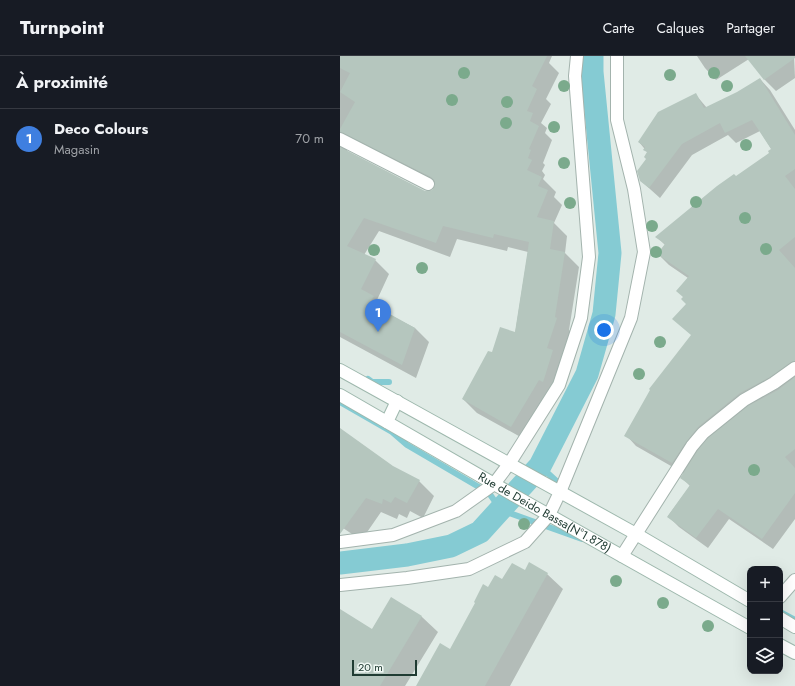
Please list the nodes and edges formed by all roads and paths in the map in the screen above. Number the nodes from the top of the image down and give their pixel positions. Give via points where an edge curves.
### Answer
1 (577, 56) edge
2 (617, 56) edge
3 (340, 139) edge
4 (428, 184) dead end
5 (795, 368) edge
6 (340, 370) edge
7 (340, 395) edge
8 (397, 401) junction
9 (387, 422) junction
10 (514, 466) junction
11 (494, 484) junction
12 (560, 492) junction
13 (549, 515) junction
14 (636, 534) junction
15 (340, 542) edge
16 (622, 556) junction
17 (795, 580) edge
18 (340, 585) edge
19 (783, 594) edge
20 (747, 599) edge
21 (783, 620) edge
22 (747, 626) edge
23 (795, 627) edge
24 (783, 646) edge
25 (795, 653) edge

1 - 10 street via 575,76 589,256 582,318 558,385
2 - 12 street via 617,120 634,189 644,252 631,318
3 - 4 street
5 - 14 street via 744,400 703,433
6 - 8 street, Rue de Deido Bassa(N°1.878)
7 - 9 street, Rue de Deido Bassa(N°1.878)
8 - 9 street
8 - 10 street, Rue de Deido Bassa(N°1.878)
9 - 11 street, Rue de Deido Bassa(N°1.878)
10 - 11 street
10 - 12 street, Rue de Deido Bassa(N°1.878)
11 - 13 street, Rue de Deido Bassa(N°1.878)
11 - 15 street via 449,514 393,535
12 - 13 street
12 - 14 street, Rue de Deido Bassa(N°1.878)
13 - 16 street, Rue de Deido Bassa(N°1.878)
13 - 18 street via 524,542 469,569
14 - 16 street
14 - 20 street, Rue de Deido Bassa(N°1.878)
16 - 22 street, Rue de Deido Bassa(N°1.878)
17 - 19 street
21 - 23 street
24 - 25 street

